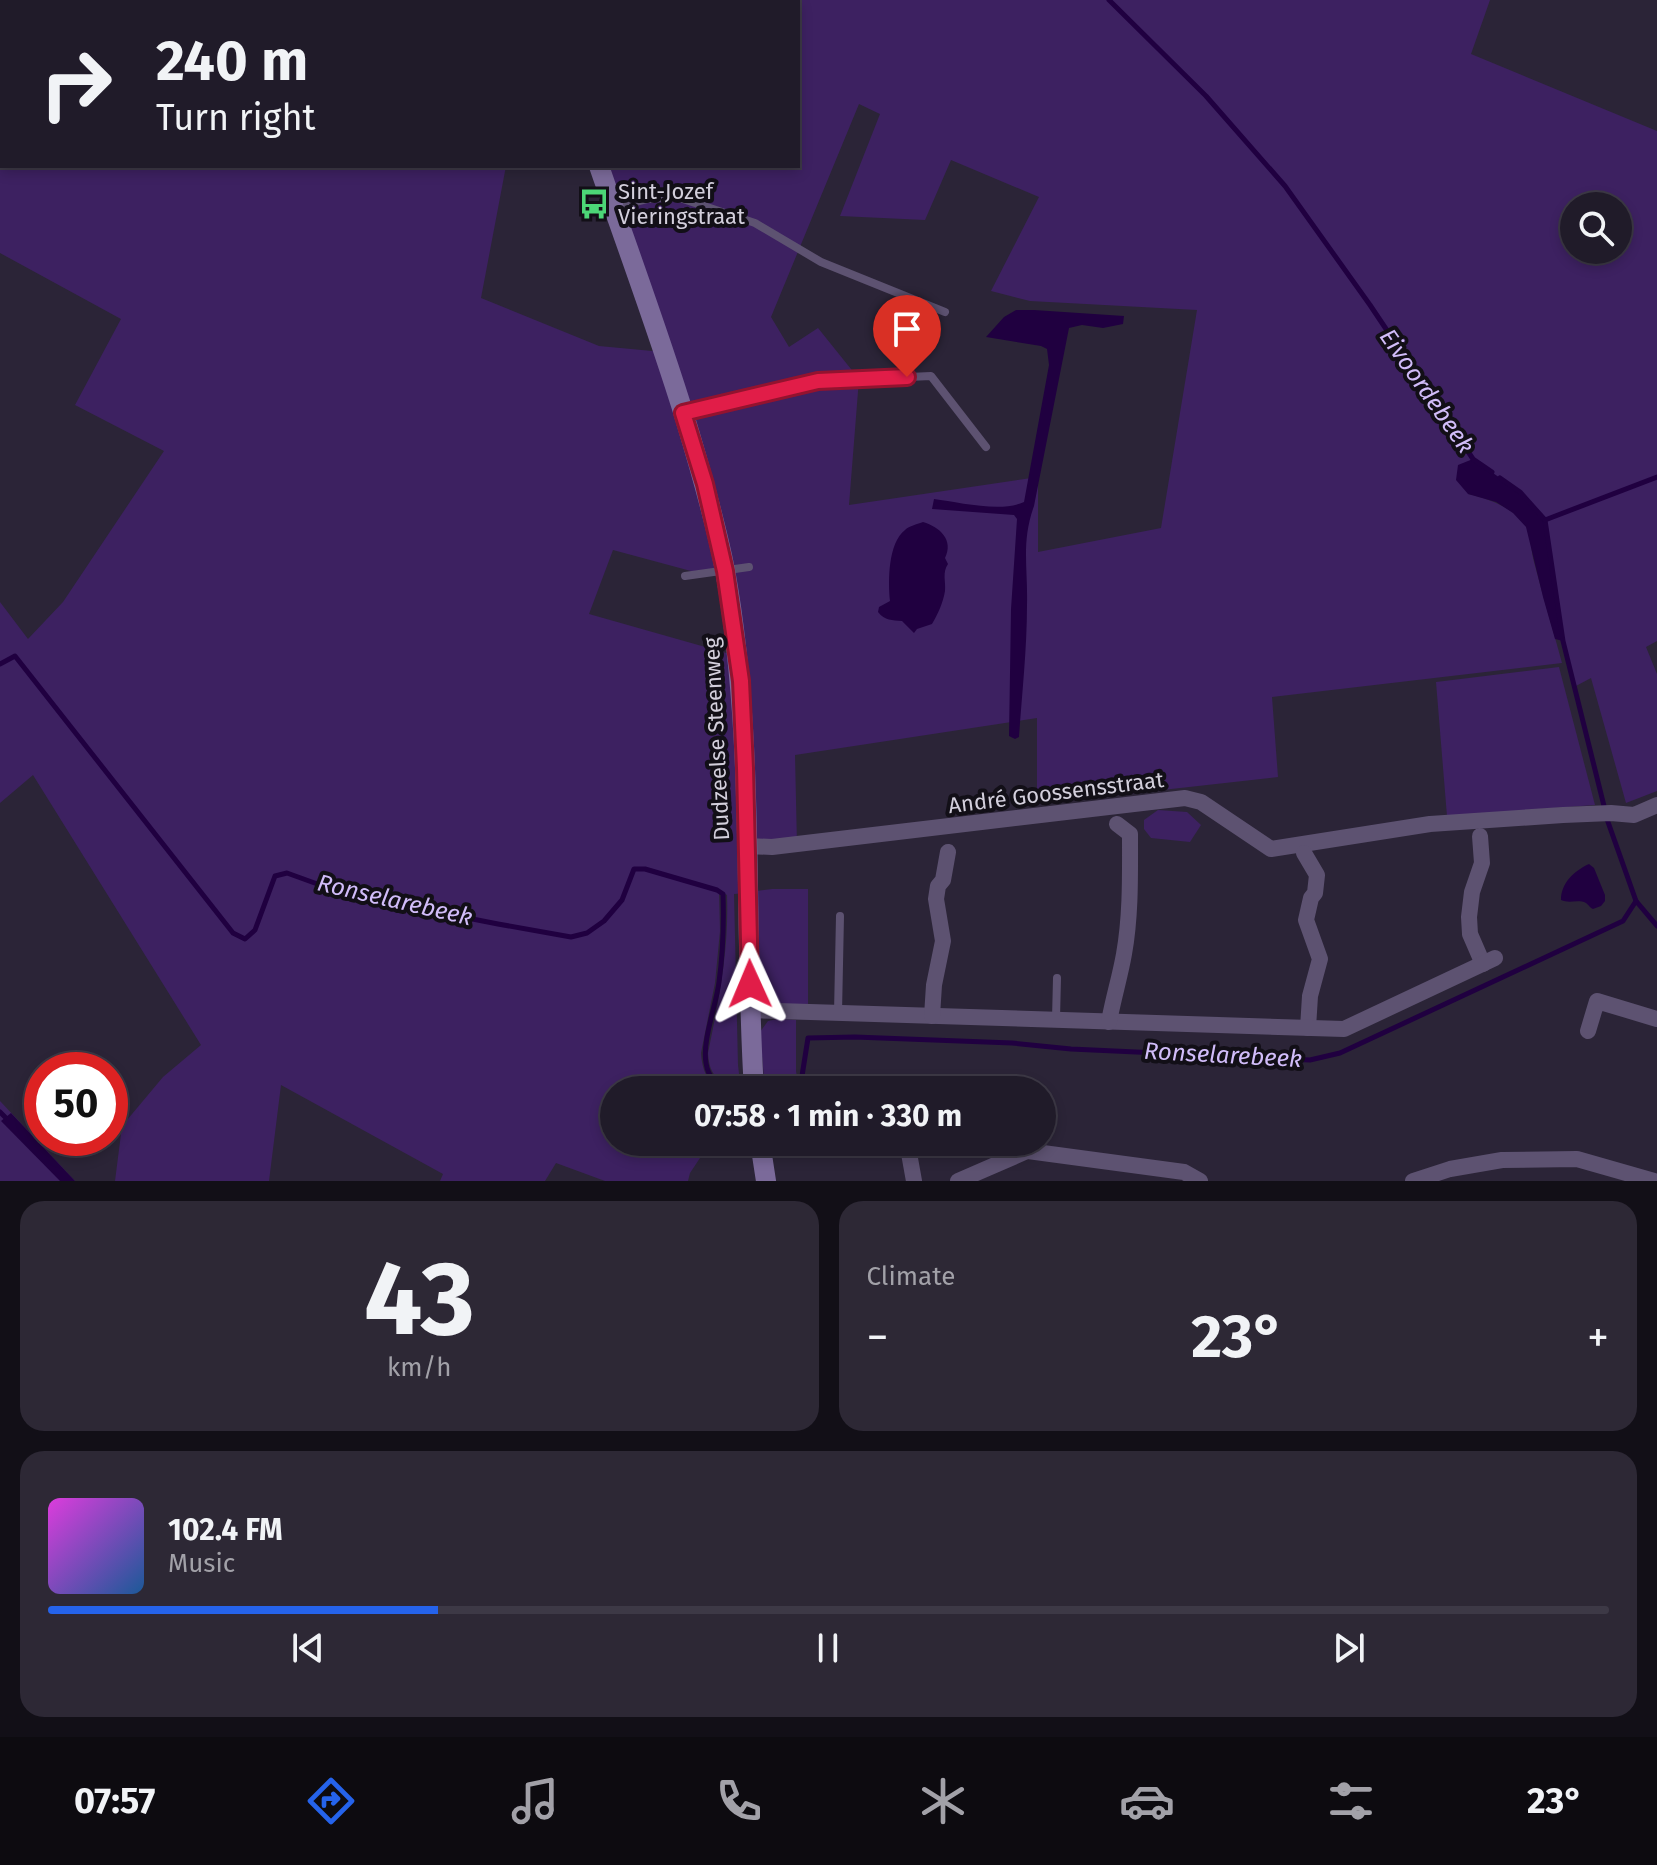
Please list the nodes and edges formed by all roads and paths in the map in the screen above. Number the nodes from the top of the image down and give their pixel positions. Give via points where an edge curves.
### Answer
1 (600, 168) edge
2 (613, 208) junction
3 (945, 312) dead end
4 (683, 413) junction
5 (986, 447) dead end
6 (749, 567) dead end
7 (725, 571) junction
8 (685, 576) dead end
9 (1657, 805) edge
10 (1117, 824) dead end
11 (1480, 836) dead end
12 (746, 846) junction
13 (948, 852) dead end
14 (1304, 853) dead end
15 (840, 916) dead end
16 (1057, 978) dead end
17 (750, 1010) junction
18 (838, 1013) junction
19 (932, 1016) junction
20 (1657, 1019) edge
21 (1056, 1020) junction
22 (1109, 1022) junction
23 (1308, 1028) junction
24 (1588, 1031) dead end
25 (753, 1076) edge
26 (1056, 1155) edge
27 (762, 1156) edge
28 (910, 1156) edge
29 (1016, 1156) edge
30 (766, 1181) edge
31 (914, 1181) edge
32 (958, 1181) edge
33 (1200, 1181) edge
34 (1413, 1181) edge
35 (1654, 1181) edge

1 - 2 main road, Dudzeelse Steenweg
2 - 3 lane via 677,197 755,223 821,262
2 - 4 main road, Dudzeelse Steenweg
4 - 5 lane via 818,381 931,376
4 - 7 main road, Dudzeelse Steenweg
6 - 7 lane
7 - 8 lane
7 - 12 main road, Dudzeelse Steenweg via 741,681
9 - 12 street, André Goossensstraat via 1634,815 1430,824 1271,849 1201,802 1185,798
10 - 22 street, André Goossensstraat via 1130,834 1129,911
11 - 23 street via 1482,863 1472,892 1470,934 1489,961 1344,1029
12 - 17 main road, Dudzeelse Steenweg
13 - 19 street via 936,899 943,941
14 - 23 street via 1317,875 1306,920 1320,959
15 - 18 lane
16 - 21 lane
17 - 18 street
17 - 25 main road, Dudzeelse Steenweg
18 - 19 street
19 - 21 street
20 - 24 street via 1597,1001
21 - 22 street
22 - 23 street
26 - 33 street via 1184,1172
27 - 30 main road
28 - 31 street
29 - 32 street
34 - 35 street via 1502,1160 1577,1159

